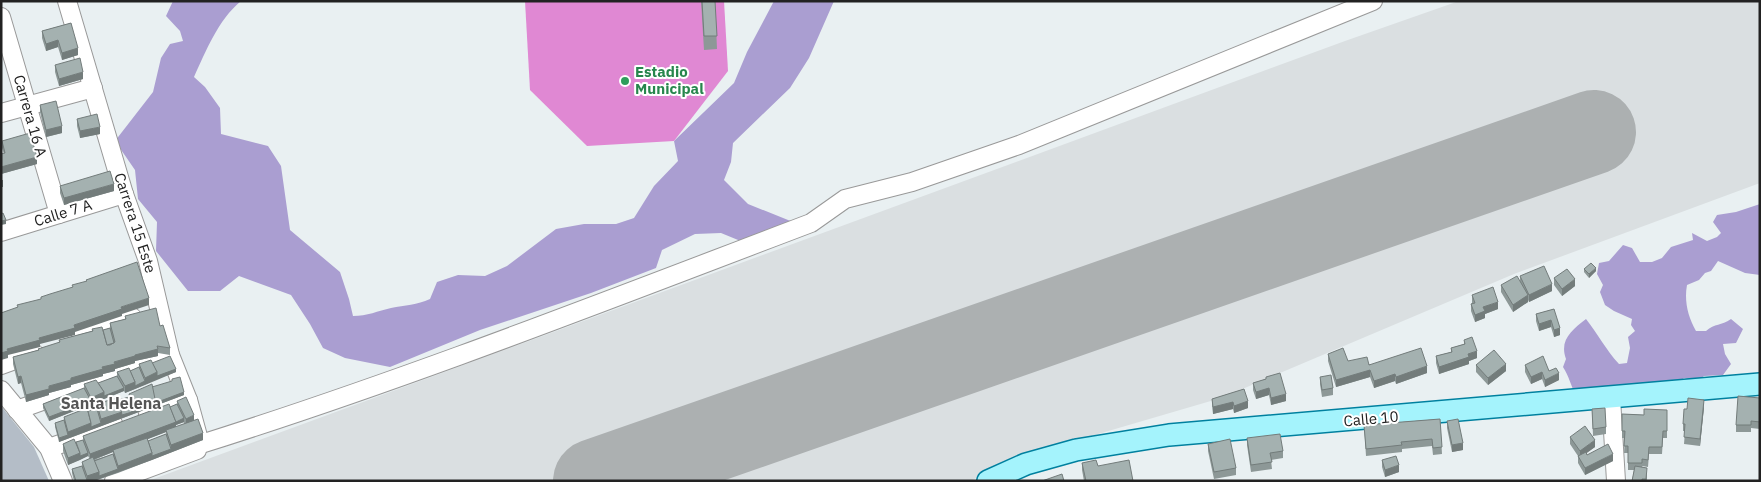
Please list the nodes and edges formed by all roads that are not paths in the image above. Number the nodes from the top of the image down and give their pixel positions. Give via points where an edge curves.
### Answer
1 (67, 1) edge
2 (1373, 1) edge
3 (1, 17) edge
4 (93, 88) junction
5 (26, 105) junction
6 (1, 113) edge
7 (124, 194) junction
8 (59, 214) junction
9 (1, 232) edge
10 (148, 261) junction
11 (130, 268) edge
12 (160, 307) junction
13 (67, 341) edge
14 (48, 348) edge
15 (170, 355) junction
16 (1, 365) edge
17 (1760, 384) edge
18 (1, 390) edge
19 (1611, 398) junction
20 (188, 400) junction
21 (17, 410) junction
22 (198, 445) junction
23 (49, 448) junction
24 (63, 481) edge
25 (114, 481) edge
26 (988, 481) edge
27 (1616, 481) edge

1 - 4 street, Carrera 15 Este
2 - 22 street via 1019,146 912,182 845,199 810,223 487,346
3 - 5 street, Carrera 16 A
4 - 5 street
4 - 7 street, Carrera 15 Este
5 - 6 street
5 - 8 street, Carrera 16 A
7 - 8 street, Calle 7 A
7 - 10 street, Carrera 15 Este
8 - 9 street, Calle 7 A
10 - 11 street
10 - 12 street, Carrera 15 Este
12 - 13 street
12 - 15 street, Carrera 15 Este
14 - 16 street
15 - 20 street, Carrera 15 Este
15 - 21 street
17 - 19 main road, Calle 10
18 - 21 street
19 - 26 main road, Calle 10 via 1168,435 1076,450 1026,464
19 - 27 street
20 - 22 street, Carrera 15 Este
20 - 23 street
21 - 23 street
22 - 25 street via 196,450
23 - 24 street

